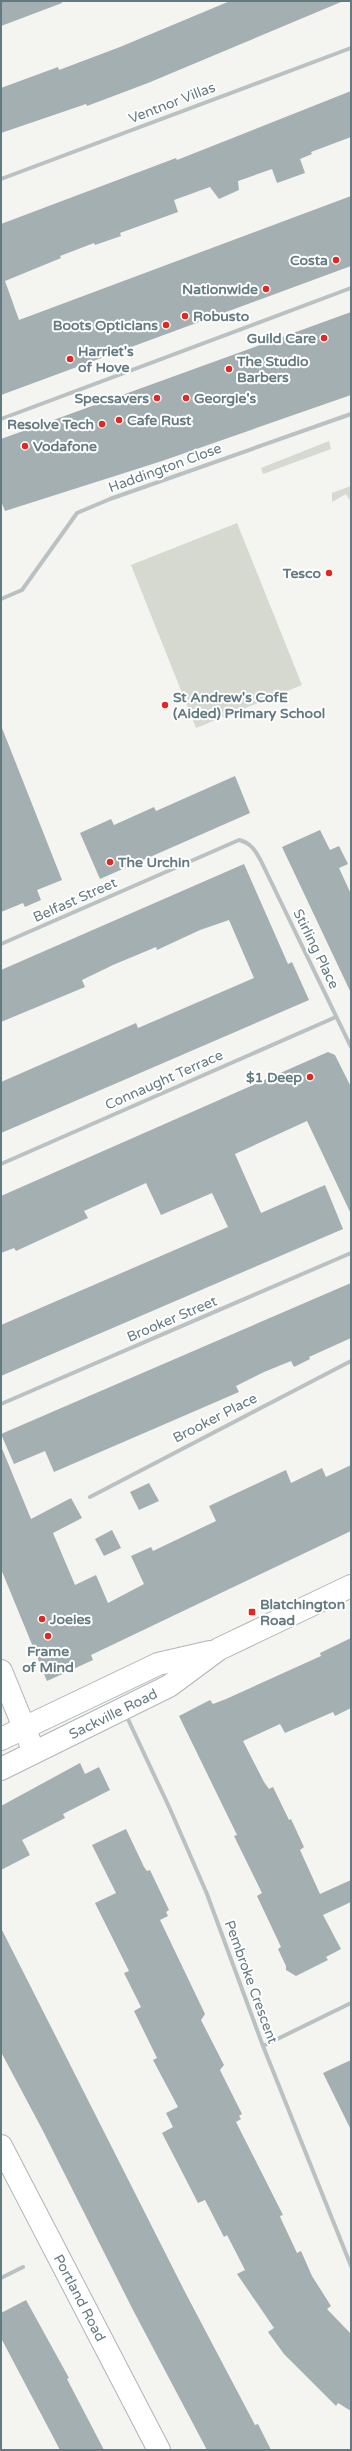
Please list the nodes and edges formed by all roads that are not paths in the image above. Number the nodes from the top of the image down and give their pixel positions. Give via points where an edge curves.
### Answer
1 (351, 48) edge
2 (1, 179) edge
3 (351, 288) edge
4 (351, 414) edge
5 (1, 419) edge
6 (1, 599) edge
7 (261, 861) joint
8 (1, 944) edge
9 (336, 1017) junction
10 (351, 1047) edge
11 (1, 1164) edge
12 (351, 1253) edge
13 (351, 1361) edge
14 (1, 1404) edge
15 (90, 1497) dead end
16 (351, 1586) edge
17 (219, 1649) junction
18 (1, 1671) edge
19 (123, 1709) junction
20 (23, 1728) junction
21 (1, 1739) edge
22 (34, 1752) junction
23 (1, 1769) edge
24 (351, 2004) edge
25 (263, 2046) junction
26 (1, 2146) edge
27 (351, 2266) edge
28 (23, 2267) dead end
29 (1, 2278) edge
30 (159, 2450) edge

1 - 2 street, Ventnor Villas
3 - 5 street
4 - 6 street, Haddington Close via 77,513 22,590
7 - 8 street, Belfast Street via 251,845 239,840
7 - 9 street, Stirling Place
9 - 10 street, Stirling Place
9 - 11 street, Connaught Terrace
12 - 14 street, Brooker Street
13 - 15 street, Brooker Place
16 - 17 main road, Sackville Road
17 - 19 main road, Sackville Road via 169,1686
17 - 20 main road, Sackville Road via 158,1664
18 - 20 main road
19 - 22 main road, Sackville Road
19 - 25 street, Pembroke Crescent via 207,1894
20 - 21 main road, Sackville Road
20 - 22 main road
22 - 23 main road, Sackville Road
24 - 25 street
25 - 27 street, Pembroke Crescent
26 - 30 main road, Portland Road
28 - 29 street

